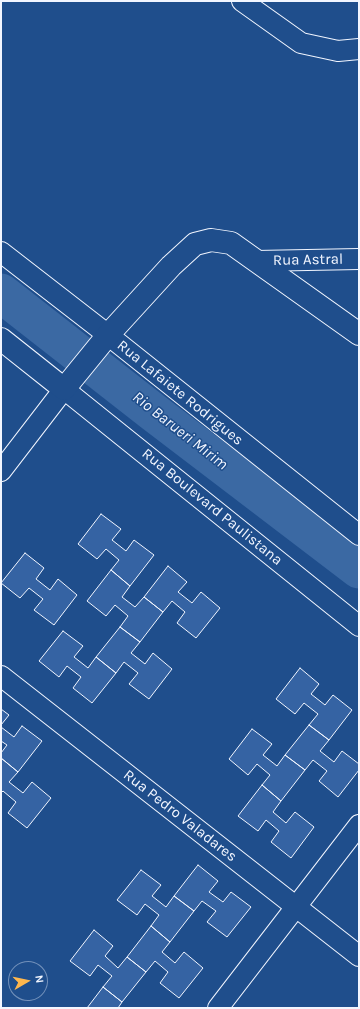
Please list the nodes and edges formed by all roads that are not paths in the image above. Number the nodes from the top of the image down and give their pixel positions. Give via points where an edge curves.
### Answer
1 (242, 1) edge
2 (359, 49) edge
3 (1, 252) edge
4 (359, 259) edge
5 (256, 261) junction
6 (359, 334) edge
7 (1, 339) edge
8 (102, 342) junction
9 (68, 384) junction
10 (1, 471) edge
11 (359, 535) edge
12 (359, 626) edge
13 (1, 676) edge
14 (359, 824) edge
15 (296, 906) junction
16 (359, 956) edge
17 (218, 1008) edge

1 - 2 street via 301,43 338,51
3 - 8 street, Rua Lafaiete Rodrigues
4 - 5 street, Rua Astral
5 - 6 main road
5 - 8 main road via 231,243 212,240 195,244 171,266
7 - 9 main road
8 - 9 main road
8 - 11 street, Rua Lafaiete Rodrigues
9 - 10 street
9 - 12 street, Rua Boulevard Paulistana
13 - 15 street, Rua Pedro Valadares
14 - 15 street
15 - 16 street, Rua Pedro Valadares
15 - 17 street

